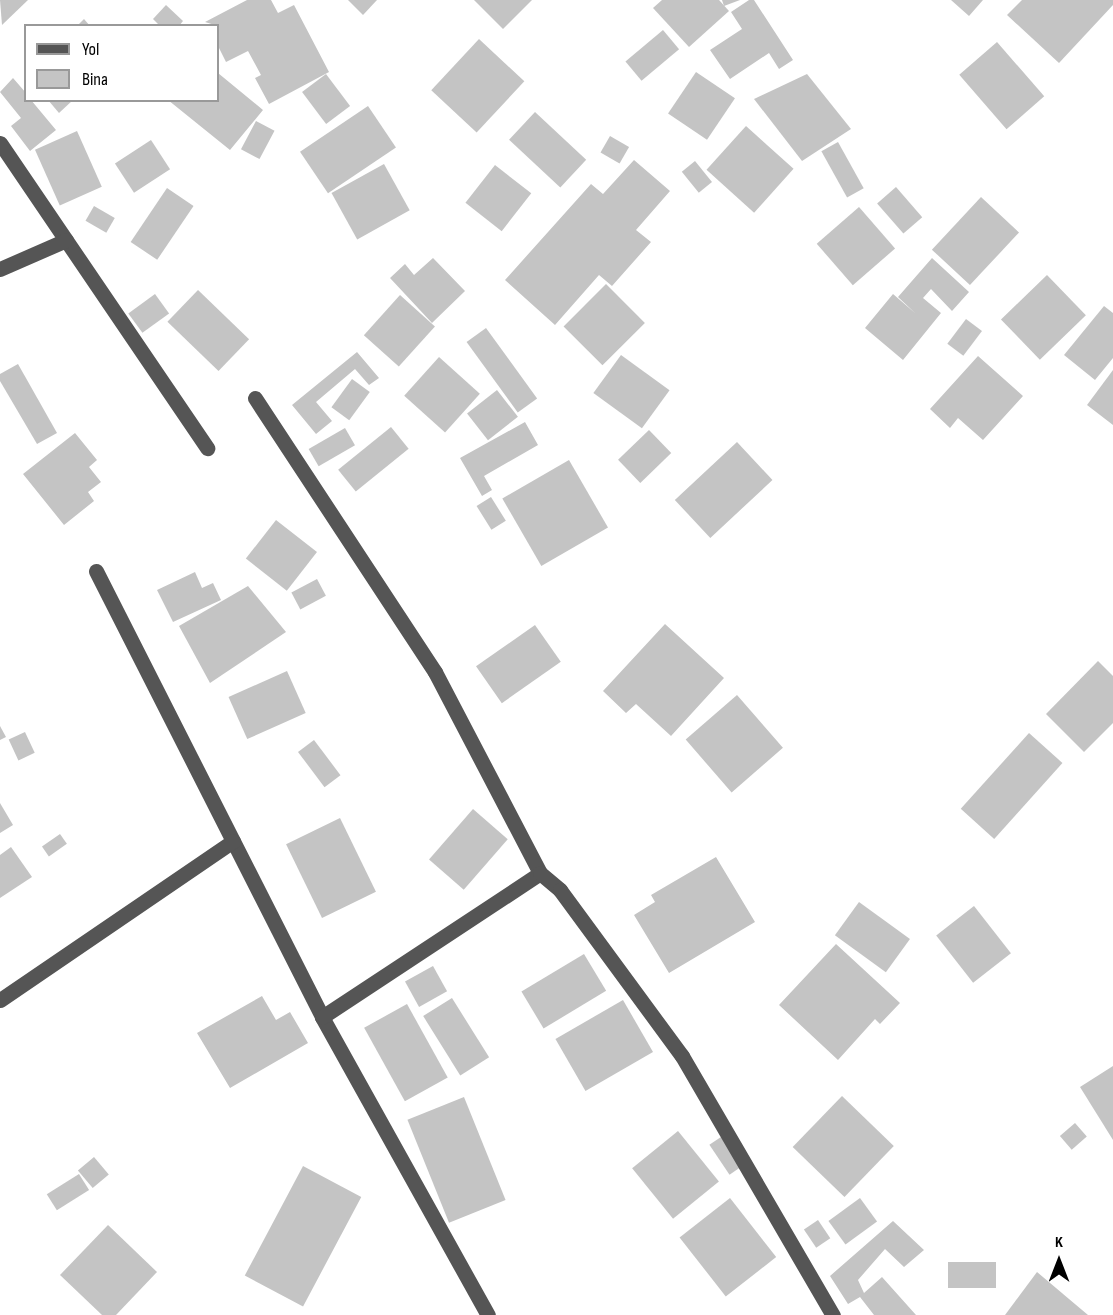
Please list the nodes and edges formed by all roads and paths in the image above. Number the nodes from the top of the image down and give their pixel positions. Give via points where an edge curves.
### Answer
1 (0, 143) edge
2 (66, 240) junction
3 (0, 269) edge
4 (255, 398) dead end
5 (207, 448) dead end
6 (96, 572) dead end
7 (233, 841) junction
8 (540, 873) junction
9 (0, 1000) edge
10 (322, 1017) junction
11 (488, 1315) edge
12 (833, 1315) edge

1 - 2 street
2 - 3 street
2 - 5 street
4 - 8 street via 435,672
6 - 7 street
7 - 9 street
7 - 10 street
8 - 10 street
8 - 12 street via 560,890 682,1056
10 - 11 street

